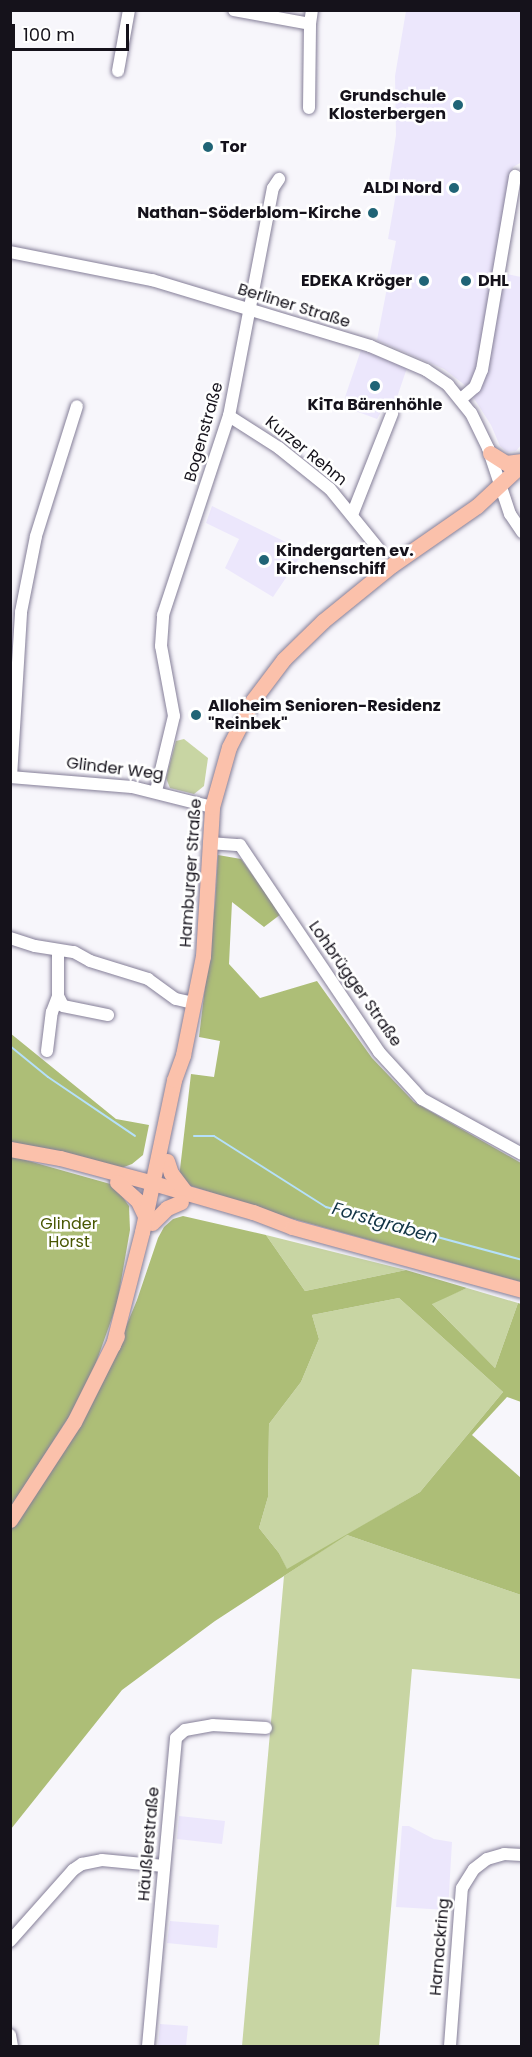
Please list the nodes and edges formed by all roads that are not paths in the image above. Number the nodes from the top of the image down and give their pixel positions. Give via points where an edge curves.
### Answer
1 (129, 10) edge
2 (234, 10) edge
3 (312, 10) edge
4 (310, 24) junction
5 (118, 71) dead end
6 (309, 108) dead end
7 (515, 176) dead end
8 (279, 179) dead end
9 (10, 252) edge
10 (251, 309) junction
11 (461, 399) junction
12 (77, 406) dead end
13 (392, 414) dead end
14 (229, 416) junction
15 (490, 453) junction
16 (522, 463) edge
17 (500, 487) junction
18 (352, 515) junction
19 (522, 532) edge
20 (378, 548) dead end
21 (13, 679) edge
22 (11, 777) edge
23 (156, 791) junction
24 (212, 807) junction
25 (209, 843) junction
26 (10, 938) edge
27 (58, 950) junction
28 (58, 996) junction
29 (193, 1003) junction
30 (108, 1015) dead end
31 (47, 1051) dead end
32 (183, 1055) junction
33 (161, 1144) junction
34 (11, 1149) edge
35 (522, 1154) edge
36 (166, 1161) junction
37 (121, 1179) junction
38 (156, 1189) junction
39 (184, 1198) junction
40 (149, 1220) junction
41 (522, 1290) edge
42 (10, 1520) edge
43 (266, 1728) dead end
44 (522, 1855) edge
45 (164, 1866) junction
46 (10, 1941) edge
47 (10, 2035) edge
48 (12, 2046) edge
49 (148, 2046) edge
50 (450, 2046) edge

1 - 5 street
2 - 4 street
3 - 4 street
4 - 6 street
7 - 11 street via 482,370 475,387
8 - 10 street, Bogenstraße via 273,188
9 - 10 street, Berliner Straße via 124,273
10 - 11 street, Berliner Straße via 404,359 436,376
10 - 14 street, Bogenstraße
11 - 15 street, Berliner Straße via 478,424
12 - 21 street via 36,536
13 - 18 street
14 - 18 street, Kurzer Rehm via 279,448 330,489
14 - 23 street, Bogenstraße via 163,615 160,646 174,724
15 - 16 main road via 506,463
15 - 17 street, Berliner Straße
16 - 17 main road, Hamburger Straße
17 - 19 street, Berliner Straße
17 - 24 main road, Hamburger Straße via 392,565 323,621 284,659 242,720 221,768
18 - 20 street, Kurzer Rehm
21 - 22 street
22 - 23 street, Glinder Weg via 105,783
23 - 24 street, Glinder Weg
24 - 25 main road, Hamburger Straße
25 - 29 main road, Hamburger Straße via 206,932
25 - 35 street, Lohbrügger Straße via 240,845 380,1052 422,1099
26 - 27 street
27 - 28 street
27 - 29 street via 74,952 148,979 176,999
28 - 30 street via 63,1006
28 - 31 street
29 - 32 main road, Hamburger Straße
32 - 33 main road, Hamburger Straße
32 - 36 main road, Hamburger Straße via 183,1080
33 - 37 main road via 147,1165
33 - 38 main road, Hamburger Straße
34 - 37 main road
36 - 38 main road, Hamburger Straße
36 - 39 main road
37 - 38 main road
37 - 40 main road
38 - 39 main road
38 - 40 main road, Hamburger Straße
39 - 40 main road
39 - 41 main road via 251,1221 292,1227
40 - 42 main road, Hamburger Straße via 137,1287 113,1345 74,1422
43 - 45 street, Häußlerstraße via 213,1725 180,1733 175,1745
44 - 50 street, Harnackring via 487,1859 474,1869 462,1888
45 - 46 street via 102,1860 82,1864
45 - 49 street, Häußlerstraße
47 - 48 street

